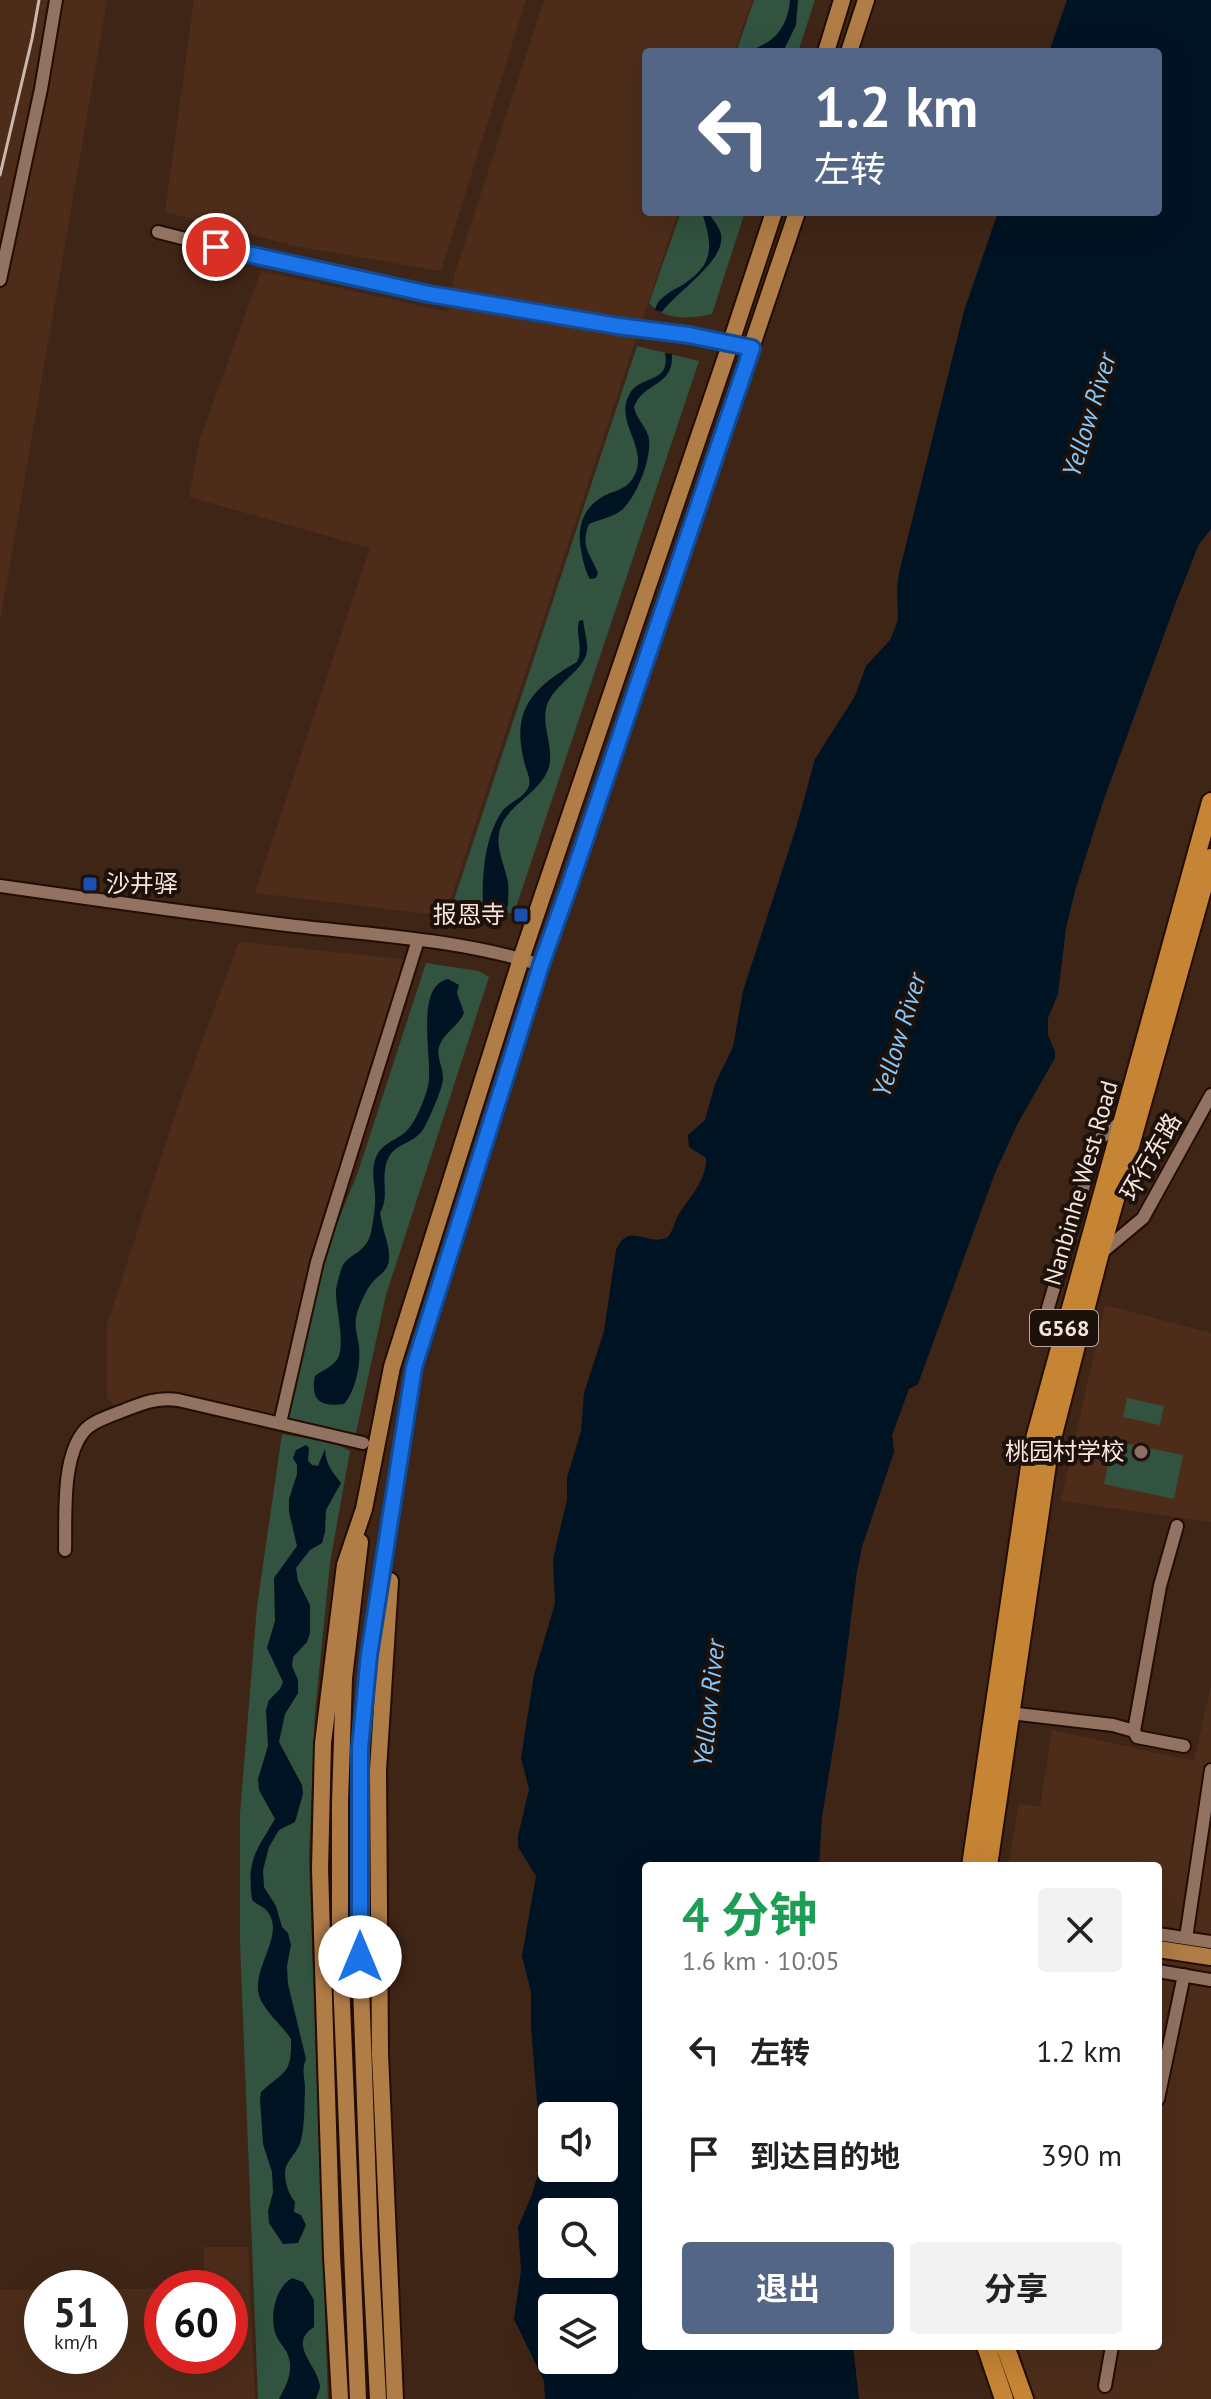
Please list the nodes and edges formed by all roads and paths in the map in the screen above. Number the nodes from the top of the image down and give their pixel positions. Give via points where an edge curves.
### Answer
1 (56, 0) edge
2 (842, 0) edge
3 (866, 0) edge
4 (827, 48) edge
5 (850, 48) edge
6 (773, 216) edge
7 (796, 216) edge
8 (158, 232) dead end
9 (0, 280) edge
10 (730, 345) junction
11 (752, 348) junction
12 (1211, 802) edge
13 (1211, 858) edge
14 (0, 886) edge
15 (418, 940) junction
16 (521, 959) junction
17 (541, 965) junction
18 (1211, 1095) edge
19 (1124, 1119) junction
20 (1091, 1258) junction
21 (1048, 1308) dead end
22 (280, 1423) junction
23 (363, 1443) dead end
24 (401, 1448) junction
25 (364, 1509) junction
26 (1177, 1526) dead end
27 (65, 1550) dead end
28 (1010, 1713) junction
29 (1134, 1731) junction
30 (1184, 1746) dead end
31 (1211, 1770) edge
32 (972, 1862) edge
33 (989, 1862) edge
34 (1162, 1935) edge
35 (1186, 1938) junction
36 (1211, 1942) edge
37 (1162, 1950) edge
38 (1211, 1957) edge
39 (1162, 1972) edge
40 (1184, 1975) junction
41 (1211, 1980) edge
42 (1162, 2080) edge
43 (987, 2350) edge
44 (1006, 2350) edge
45 (1111, 2350) edge
46 (1105, 2386) dead end
47 (340, 2399) edge
48 (358, 2399) edge
49 (378, 2399) edge
50 (395, 2399) edge
51 (1004, 2399) edge
52 (1024, 2399) edge

1 - 9 street
2 - 4 main road
3 - 5 main road
6 - 10 main road
7 - 11 main road
8 - 10 street via 429,294
10 - 11 street
10 - 16 main road
11 - 17 main road
12 - 19 highway, Nanbinhe West Road / G568
13 - 20 highway, Nanbinhe West Road / G568
14 - 15 street
15 - 16 street
15 - 22 street via 317,1262
16 - 17 street
16 - 25 main road via 392,1367
17 - 24 main road via 414,1367
18 - 20 street, 环行东路 via 1143,1218
19 - 20 highway, Nanbinhe West Road / G568
19 - 21 street via 1097,1141
20 - 28 highway, Nanbinhe West Road / G568 via 1049,1450
20 - 32 highway, Nanbinhe West Road / G568 via 1033,1446
22 - 23 street
22 - 27 street via 165,1398 86,1428 69,1471
24 - 49 main road via 360,1748 360,1957
24 - 50 main road via 402,1496 390,1577 378,1770 380,2054
25 - 47 main road via 345,1565 322,1759 320,1869
25 - 48 main road via 340,1753 340,1954
26 - 29 street via 1160,1586
28 - 29 street
28 - 33 highway, Nanbinhe West Road / G568
29 - 30 street via 1137,1737
31 - 35 street
34 - 35 street
35 - 36 street
37 - 38 main road
39 - 40 street
40 - 41 street
40 - 42 street
43 - 51 highway
44 - 52 highway
45 - 46 street

